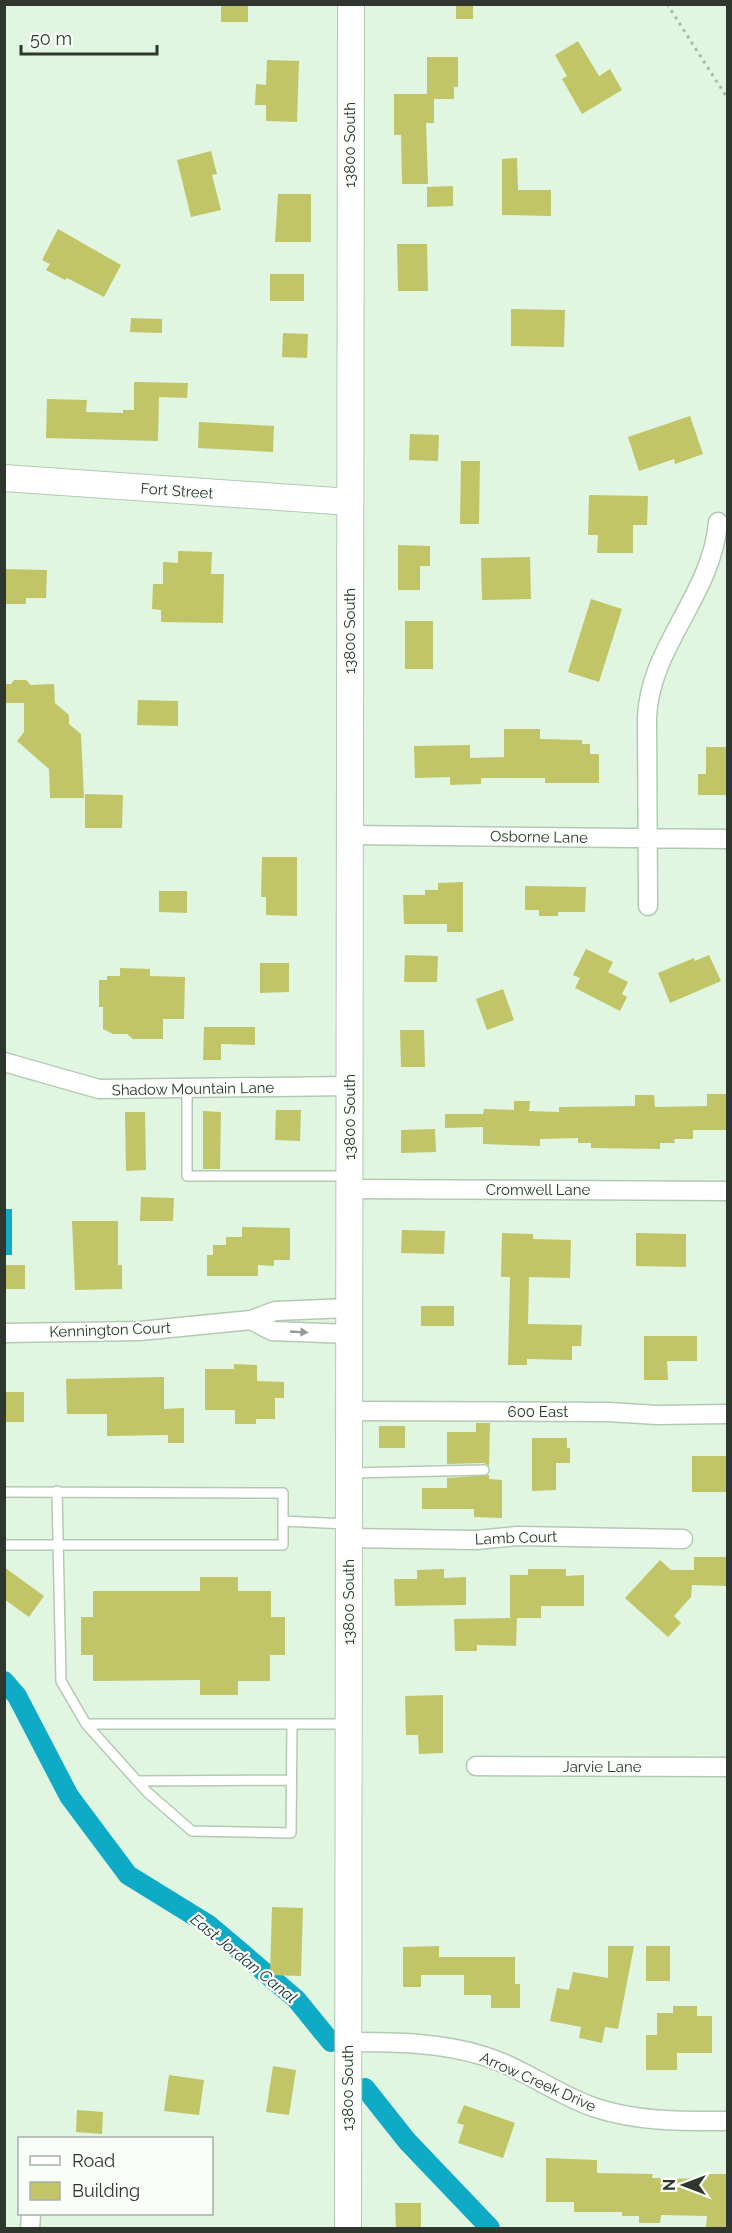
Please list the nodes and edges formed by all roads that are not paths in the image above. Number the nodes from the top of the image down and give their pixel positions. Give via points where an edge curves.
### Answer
1 (351, 4) edge
2 (4, 478) edge
3 (350, 502) junction
4 (718, 522) dead end
5 (350, 835) junction
6 (648, 838) junction
7 (728, 839) edge
8 (648, 906) dead end
9 (4, 1062) edge
10 (350, 1086) junction
11 (187, 1090) junction
12 (350, 1183) junction
13 (728, 1191) edge
14 (350, 1308) junction
15 (251, 1320) junction
16 (4, 1333) edge
17 (349, 1334) junction
18 (349, 1412) junction
19 (728, 1414) edge
20 (484, 1470) dead end
21 (349, 1473) junction
22 (57, 1491) junction
23 (4, 1492) edge
24 (283, 1521) junction
25 (349, 1531) junction
26 (683, 1539) dead end
27 (4, 1545) edge
28 (57, 1545) junction
29 (86, 1724) junction
30 (292, 1725) junction
31 (349, 1725) junction
32 (476, 1766) dead end
33 (728, 1767) edge
34 (137, 1780) junction
35 (291, 1780) junction
36 (348, 2042) junction
37 (728, 2121) edge
38 (348, 2229) edge

1 - 3 main road, 13800 South
2 - 3 main road, Fort Street
3 - 5 main road, 13800 South
4 - 6 street via 708,571 650,689
5 - 6 street, Osborne Lane
5 - 10 main road, 13800 South
6 - 7 street, Osborne Lane
6 - 8 street
9 - 11 street, Shadow Mountain Lane via 99,1089
10 - 11 street, Shadow Mountain Lane
10 - 12 main road, 13800 South
11 - 12 lane via 187,1176
12 - 13 street, Cromwell Lane
12 - 14 main road, 13800 South
14 - 15 street, Kennington Court via 276,1311
14 - 17 main road, 13800 South
15 - 16 street, Kennington Court via 117,1333
15 -> 17 street, Kennington Court via 272,1331
17 - 18 main road, 13800 South
18 - 19 street, 600 East
18 - 21 main road, 13800 South
20 - 21 lane
21 - 25 main road, 13800 South
22 - 23 lane
22 - 24 lane via 283,1493
22 - 28 lane
24 - 25 lane
24 - 28 lane via 283,1545
25 - 26 street, Lamb Court via 476,1540 518,1536
25 - 31 main road, 13800 South
27 - 28 lane
28 - 29 lane via 61,1681
29 - 30 lane
29 - 34 lane
30 - 31 lane
30 - 35 lane
31 - 36 main road, 13800 South
32 - 33 street, Jarvie Lane
34 - 35 lane
34 - 35 lane via 192,1832 291,1833
36 - 37 street, Arrow Creek Drive via 418,2044 477,2054 596,2108 618,2114 671,2121
36 - 38 main road, 13800 South

